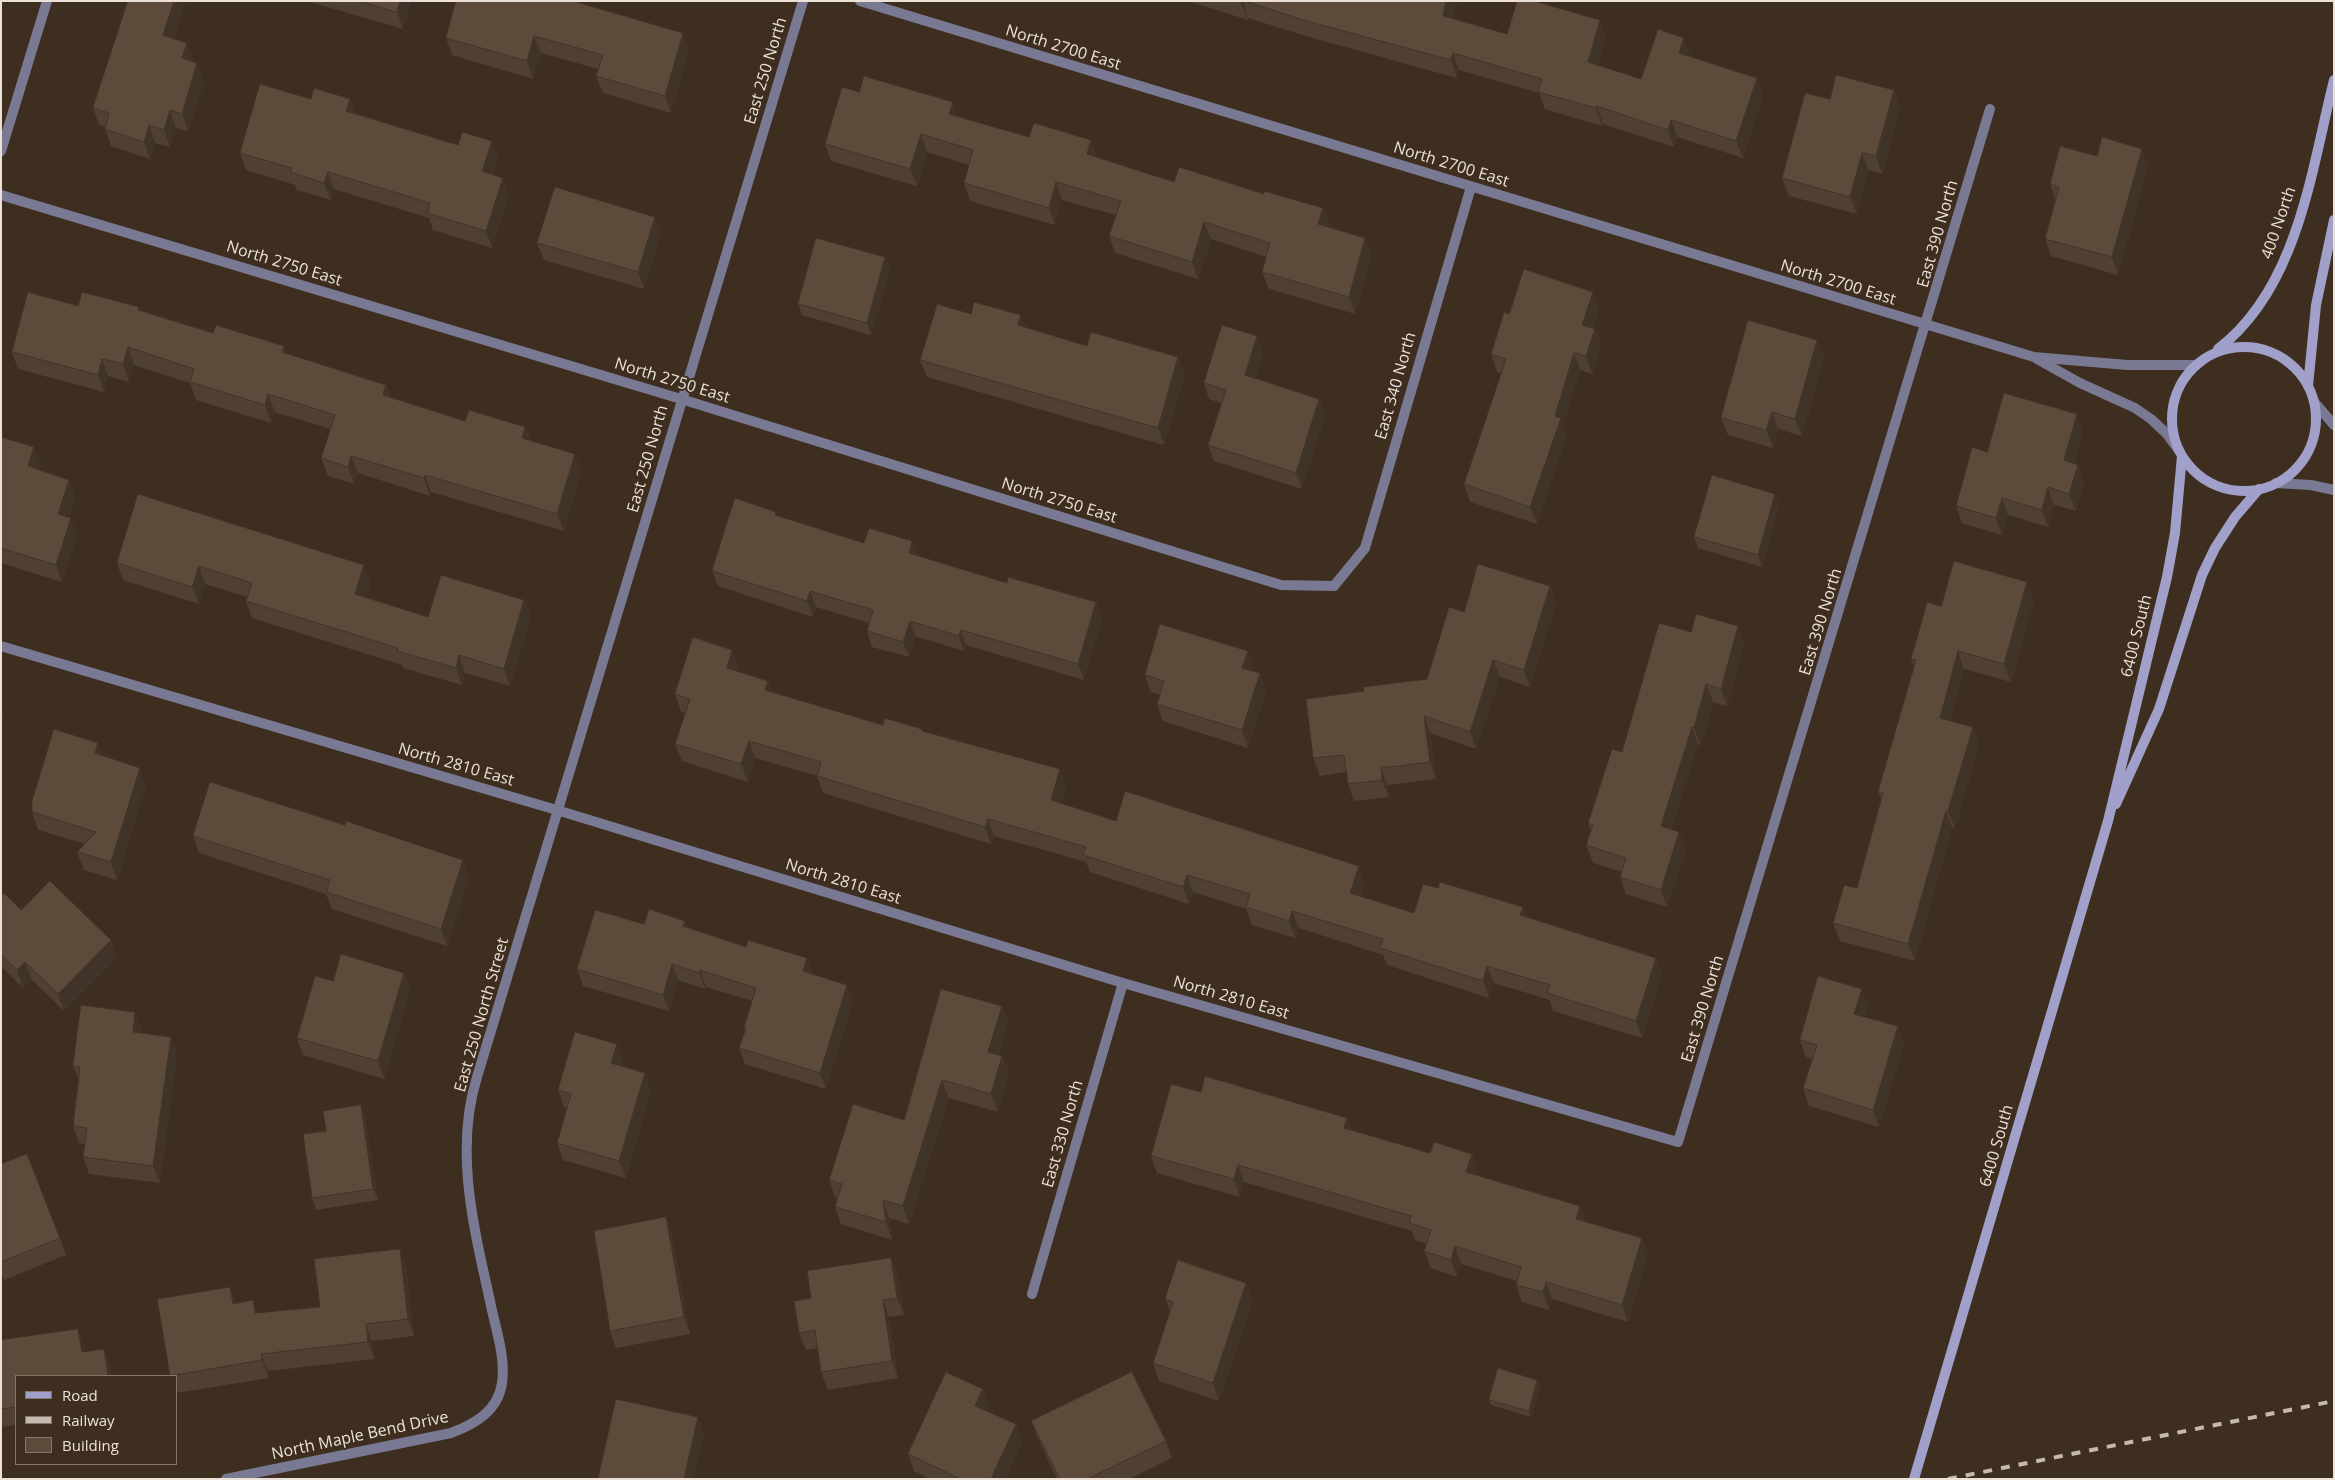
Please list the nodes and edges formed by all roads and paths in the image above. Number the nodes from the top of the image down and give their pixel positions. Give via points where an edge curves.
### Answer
1 (47, 1) edge
2 (803, 1) edge
3 (860, 1) edge
4 (2334, 80) edge
5 (1990, 109) dead end
6 (1, 151) edge
7 (1471, 187) junction
8 (1, 195) edge
9 (2334, 220) edge
10 (1927, 325) junction
11 (2211, 354) junction
12 (2034, 357) junction
13 (2196, 365) junction
14 (2308, 386) junction
15 (681, 400) junction
16 (2315, 404) junction
17 (2334, 425) edge
18 (2181, 454) junction
19 (2276, 483) junction
20 (2258, 489) junction
21 (2334, 490) edge
22 (1334, 586) joint
23 (1, 646) edge
24 (560, 811) junction
25 (2108, 821) junction
26 (1123, 983) junction
27 (1678, 1142) joint
28 (1032, 1294) dead end
29 (492, 1408) joint
30 (226, 1479) edge
31 (1914, 1479) edge

1 - 6 street
2 - 15 street, East 250 North
3 - 7 street, North 2700 East
4 - 11 main road, 400 North via 2287,255 2251,318 2233,338
5 - 10 street, East 390 North
7 - 10 street, North 2700 East
7 - 22 street, East 340 North via 1365,548
8 - 15 street, North 2750 East
9 - 14 main road via 2316,306
10 - 12 street, North 2700 East
10 - 27 street, East 390 North
11 - 13 main road
11 - 14 main road via 2248,346 2266,350 2284,358 2298,370
12 - 13 street, North 2700 East via 2127,365
12 - 18 street, North 2700 East via 2143,414 2167,434
13 - 18 main road via 2175,396 2173,434
14 - 16 main road
15 - 22 street, North 2750 East via 1281,585
15 - 24 street, East 250 North
16 - 17 street
16 - 19 main road via 2316,422 2304,458
18 - 20 main road via 2192,470 2207,481 2241,491
18 - 25 main road, 6400 South via 2175,533 2167,577
19 - 20 main road
19 - 21 street
20 - 25 main road, 6400 South via 2235,517 2202,575 2159,709
23 - 24 street, North 2810 East
24 - 26 street, North 2810 East
24 - 29 street, East 250 North Street via 474,1086 466,1152 472,1216 502,1356 502,1384
25 - 31 main road, 6400 South
26 - 27 street, North 2810 East
26 - 28 street, East 330 North
29 - 30 street, North Maple Bend Drive via 475,1424 451,1433

